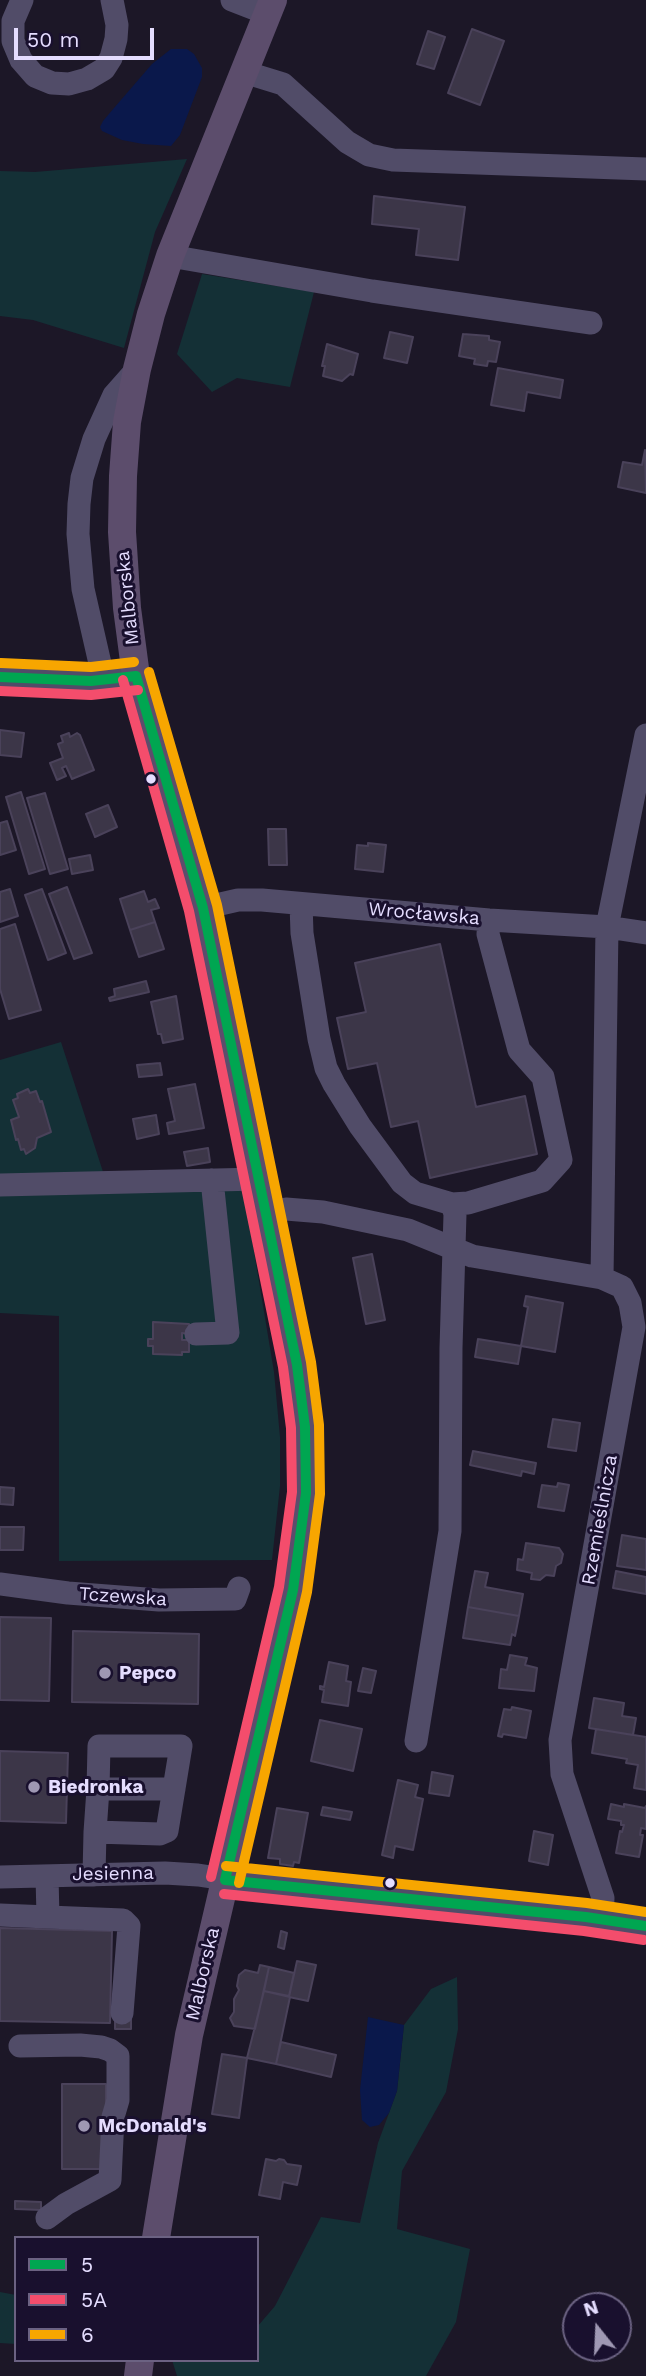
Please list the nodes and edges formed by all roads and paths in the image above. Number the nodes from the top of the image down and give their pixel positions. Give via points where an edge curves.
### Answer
1 (22, 0) edge
2 (112, 0) edge
3 (232, 0) edge
4 (270, 7) edge
5 (244, 72) junction
6 (646, 169) edge
7 (170, 256) junction
8 (591, 323) dead end
9 (136, 369) junction
10 (136, 676) junction
11 (0, 677) edge
12 (104, 681) junction
13 (646, 735) edge
14 (301, 904) junction
15 (203, 908) junction
16 (489, 920) junction
17 (607, 927) junction
18 (646, 933) edge
19 (260, 1179) junction
20 (212, 1180) junction
21 (0, 1185) edge
22 (452, 1204) junction
23 (266, 1212) junction
24 (455, 1251) junction
25 (602, 1278) junction
26 (196, 1335) dead end
27 (0, 1584) edge
28 (239, 1588) dead end
29 (416, 1741) dead end
30 (99, 1789) junction
31 (174, 1789) junction
32 (95, 1832) junction
33 (94, 1875) junction
34 (47, 1876) junction
35 (0, 1877) edge
36 (225, 1880) junction
37 (0, 1915) edge
38 (48, 1917) junction
39 (602, 1920) junction
40 (646, 1926) edge
41 (122, 2012) dead end
42 (20, 2046) dead end
43 (47, 2218) dead end
44 (156, 2236) edge

1 - 2 street via 13,21 13,41 21,60 35,76 69,84 104,69 111,58 117,25
3 - 4 street
4 - 5 main road, Malborska
5 - 6 street via 283,83 347,142 369,155 393,160
5 - 7 main road, Malborska
7 - 8 street
7 - 9 main road, Malborska
9 - 10 main road, Malborska via 127,422 122,532
9 - 12 street via 114,395 94,439 79,504 83,589
10 - 12 street
10 - 15 main road, Malborska
11 - 12 street
13 - 17 street
14 - 15 street, Wrocławska via 238,900
14 - 16 street, Wrocławska
14 - 22 street via 319,1039 334,1084 402,1183 415,1193
15 - 19 main road, Malborska
16 - 17 street, Wrocławska
16 - 22 street via 488,934 519,1050 543,1077 561,1160 542,1181
17 - 18 street, Wrocławska
17 - 25 street
19 - 20 street
19 - 23 main road, Malborska
20 - 21 street
20 - 26 street via 228,1333
22 - 24 street
23 - 24 street, Rzemieślnicza via 323,1212 408,1230
23 - 36 main road, Malborska via 297,1365 306,1493 293,1590
24 - 25 street, Rzemieślnicza
24 - 29 street via 450,1531
25 - 39 street, Rzemieślnicza via 622,1287 634,1327 560,1740 562,1774 603,1898
27 - 28 street, Tczewska via 159,1600 235,1599
30 - 31 street
30 - 31 street via 99,1746 181,1746
30 - 32 street
31 - 32 street via 167,1831
32 - 33 street
33 - 34 street, Jesienna
33 - 36 street, Jesienna via 165,1873
34 - 35 street, Jesienna
34 - 38 street
36 - 39 street, Jesienna
36 - 44 main road, Malborska via 189,2035
37 - 38 street
38 - 41 street via 123,1920 130,1926
39 - 40 street, Jesienna
42 - 43 street via 101,2047 118,2056 110,2180

